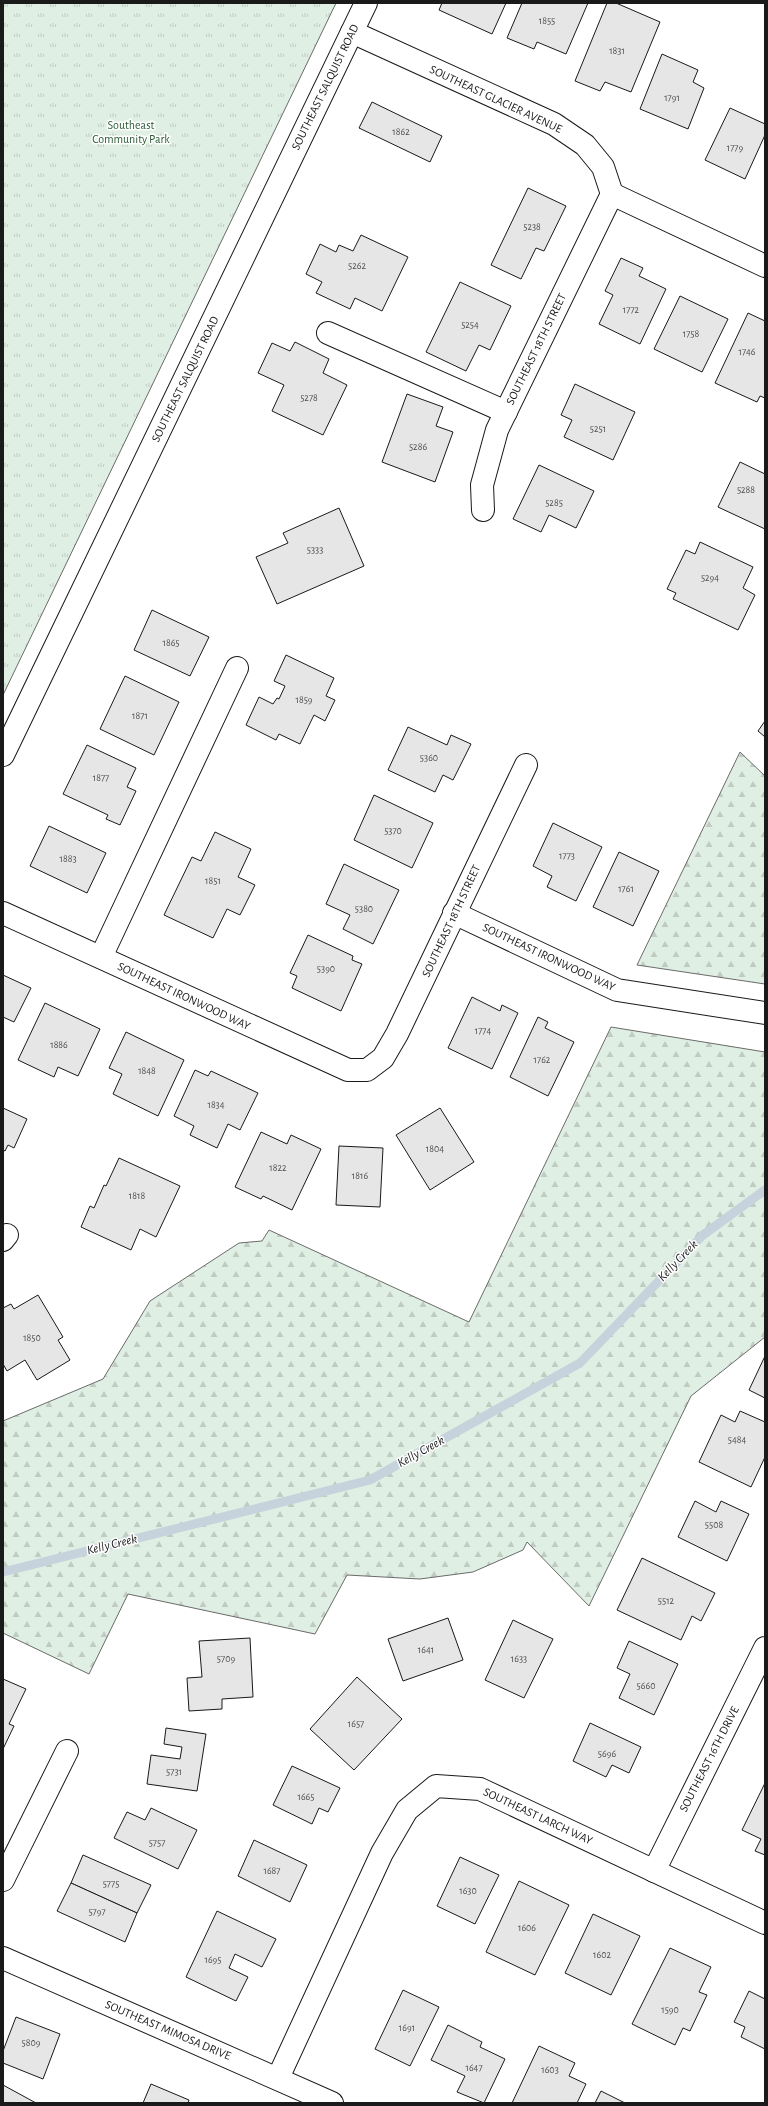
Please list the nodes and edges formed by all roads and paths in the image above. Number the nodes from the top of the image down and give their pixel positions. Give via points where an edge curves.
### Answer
1 (366, 3) edge
2 (352, 32) junction
3 (612, 194) junction
4 (765, 266) edge
5 (328, 334) dead end
6 (506, 412) junction
7 (483, 510) dead end
8 (237, 668) dead end
9 (3, 755) edge
10 (526, 765) dead end
11 (3, 913) edge
12 (454, 913) junction
13 (101, 957) junction
14 (765, 1013) edge
15 (367, 1070) joint
16 (765, 1648) edge
17 (67, 1751) dead end
18 (654, 1871) junction
19 (3, 1880) edge
20 (765, 1923) edge
21 (3, 1958) edge
22 (278, 2078) junction
23 (332, 2103) edge

1 - 2 street, SOUTHEAST SALQUIST ROAD
2 - 3 street, SOUTHEAST GLACIER AVENUE via 554,124 585,145 603,167
2 - 9 street, SOUTHEAST SALQUIST ROAD
3 - 4 street
3 - 6 street, SOUTHEAST 18TH STREET
5 - 6 street
6 - 7 street, SOUTHEAST 18TH STREET via 496,430 488,458 482,485
8 - 13 street
10 - 12 street, SOUTHEAST 18TH STREET
11 - 13 street, SOUTHEAST IRONWOOD WAY
12 - 14 street, SOUTHEAST IRONWOOD WAY via 617,990
12 - 15 street, SOUTHEAST 18TH STREET via 397,1034 383,1058
13 - 15 street, SOUTHEAST IRONWOOD WAY via 348,1070
16 - 18 street, SOUTHEAST 16TH DRIVE
17 - 19 street
18 - 20 street, SOUTHEAST LARCH WAY
18 - 22 street, SOUTHEAST LARCH WAY via 480,1789 436,1786 407,1810 382,1853
21 - 22 street, SOUTHEAST MIMOSA DRIVE
22 - 23 street, SOUTHEAST MIMOSA DRIVE

